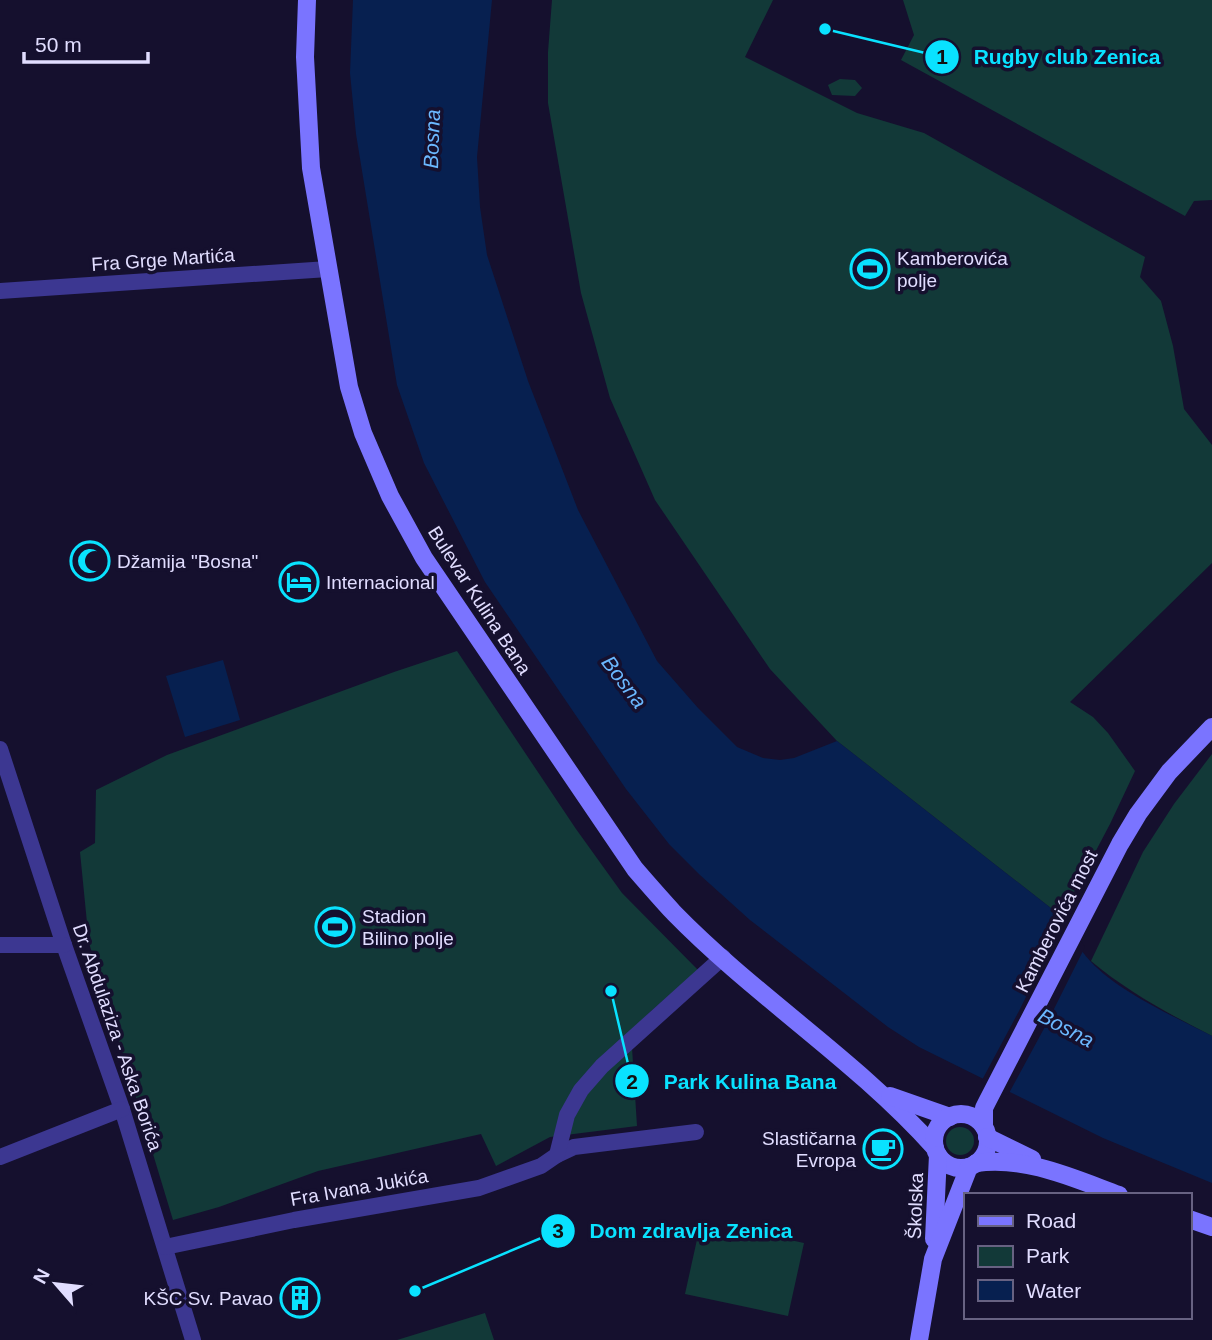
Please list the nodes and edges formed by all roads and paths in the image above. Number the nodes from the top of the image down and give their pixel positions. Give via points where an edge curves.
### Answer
1 (307, 0) edge
2 (328, 269) junction
3 (0, 291) edge
4 (1212, 727) edge
5 (0, 749) edge
6 (0, 945) edge
7 (64, 945) junction
8 (723, 957) junction
9 (881, 1093) junction
10 (988, 1099) junction
11 (122, 1109) junction
12 (958, 1116) junction
13 (696, 1132) dead end
14 (986, 1132) junction
15 (936, 1151) junction
16 (557, 1155) junction
17 (0, 1157) edge
18 (973, 1165) junction
19 (1063, 1175) junction
20 (1113, 1193) edge
21 (1191, 1220) edge
22 (1212, 1227) edge
23 (164, 1247) junction
24 (933, 1259) junction
25 (193, 1340) edge
26 (919, 1340) edge

1 - 2 street, Bulevar Kulina Bana via 304,57 311,168
2 - 3 street, Fra Grge Martića
2 - 8 street, Bulevar Kulina Bana via 349,387 363,433 424,558 635,869 675,914
4 - 10 street, Kamberovića most via 1169,772 1138,814
5 - 7 street, Dr. Abdulaziza - Aska Borića
6 - 7 street
7 - 11 street, Dr. Abdulaziza - Aska Borića
8 - 9 street, Bulevar Kulina Bana
8 - 16 street via 581,1090 567,1115
9 - 12 street, Bulevar Kulina Bana
9 - 15 street, Bulevar Kulina Bana
10 - 12 street
10 - 14 street
11 - 17 street
11 - 23 street, Dr. Abdulaziza - Aska Borića
12 - 14 street via 977,1120
12 - 15 street via 936,1130
13 - 16 street, Fra Ivana Jukića via 573,1147
14 - 18 street via 985,1152
14 - 19 street
15 - 18 street via 942,1161 955,1167
15 - 24 street, Školska
16 - 23 street, Fra Ivana Jukića via 541,1166 479,1188
18 - 19 street via 1019,1162
18 - 24 street, Školska
19 - 20 street
21 - 22 street
23 - 25 street, Dr. Abdulaziza - Aska Borića
24 - 26 street, Školska

